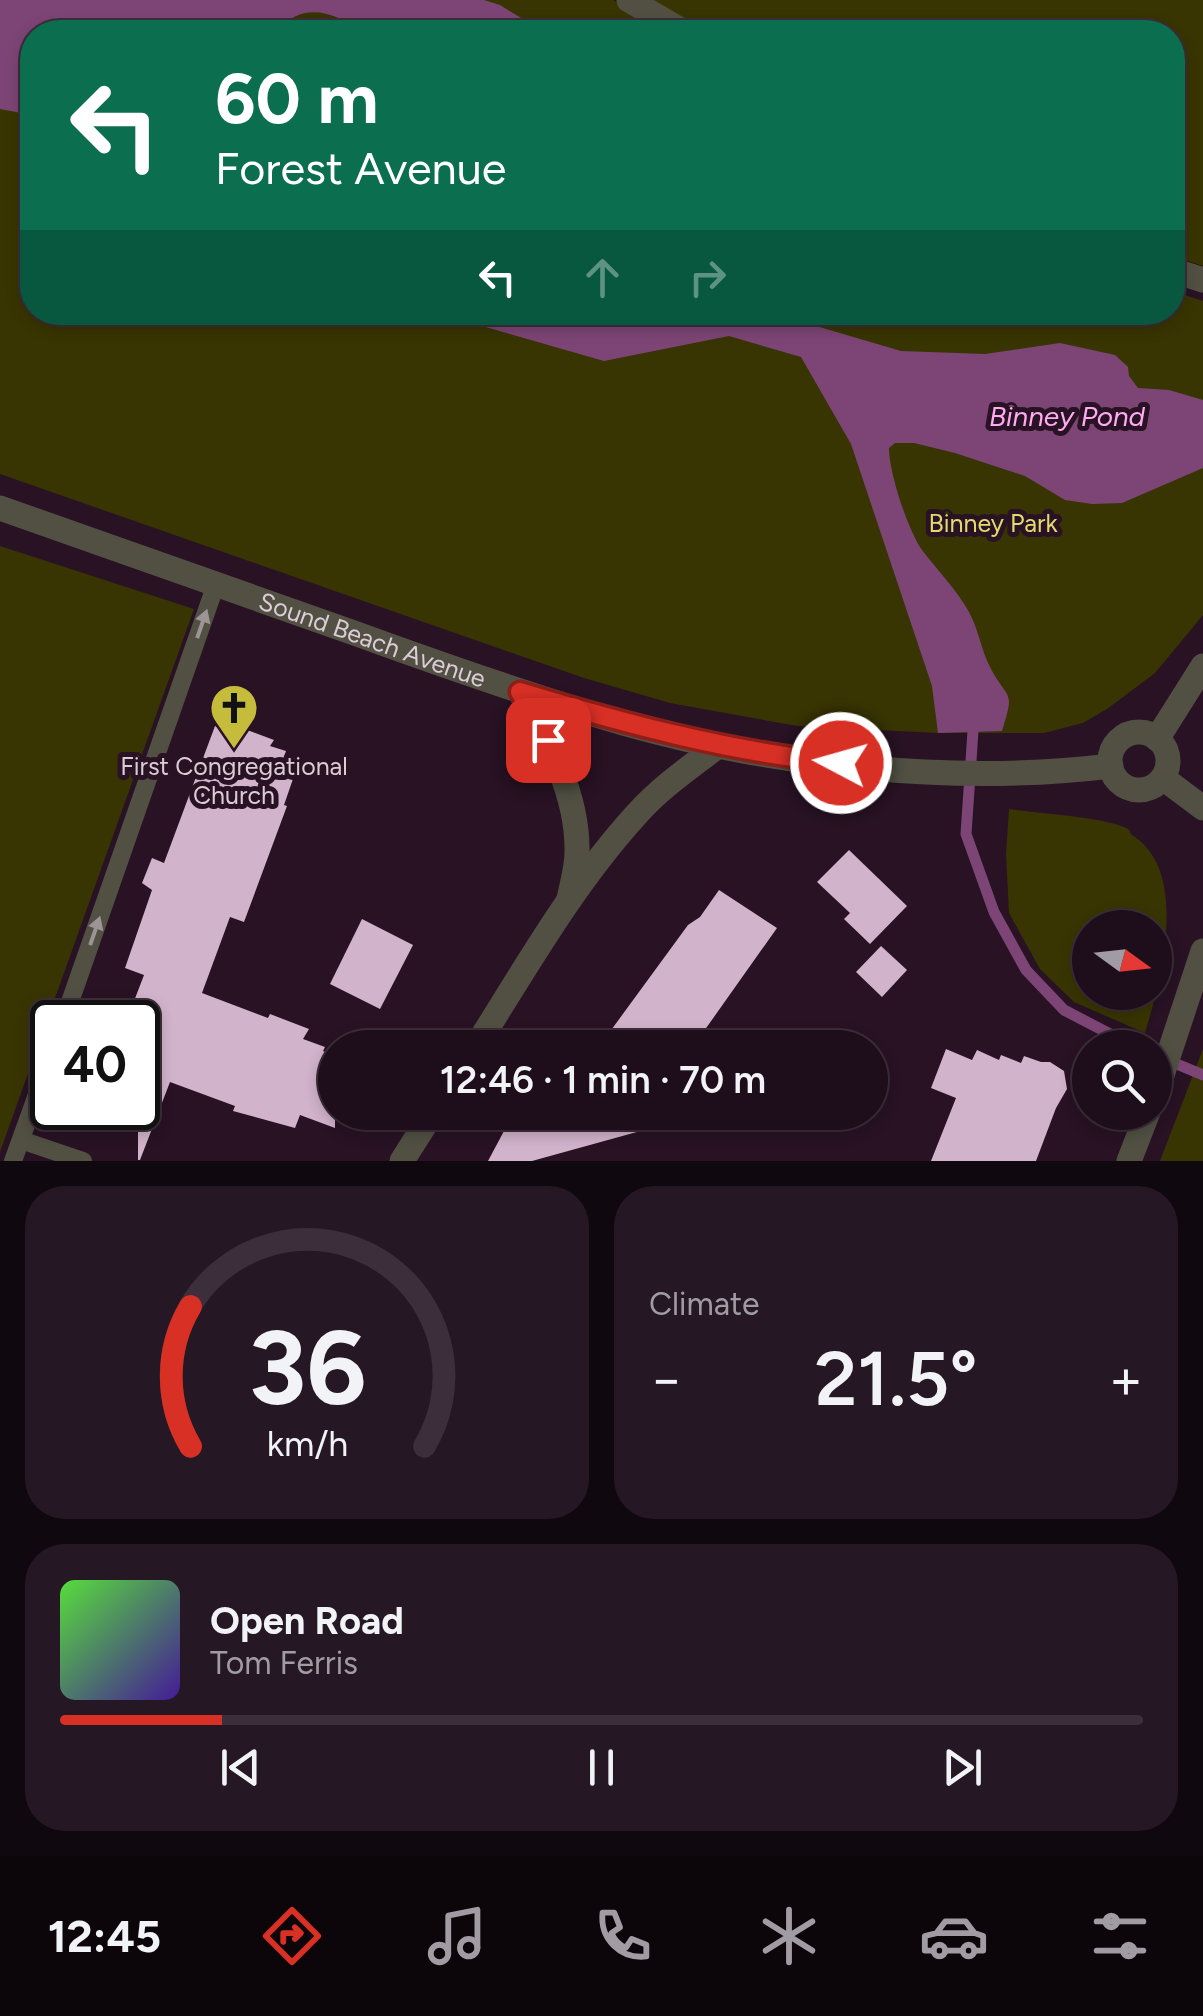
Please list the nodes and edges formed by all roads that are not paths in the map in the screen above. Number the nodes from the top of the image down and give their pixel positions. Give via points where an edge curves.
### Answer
1 (629, 0) edge
2 (663, 20) edge
3 (0, 508) edge
4 (216, 584) junction
5 (1203, 666) edge
6 (520, 692) junction
7 (1157, 738) junction
8 (718, 746) junction
9 (1111, 766) junction
10 (1162, 778) junction
11 (1203, 808) edge
12 (569, 902) junction
13 (1203, 951) edge
14 (71, 1000) edge
15 (487, 1030) edge
16 (1172, 1048) edge
17 (30, 1117) edge
18 (422, 1130) edge
19 (1141, 1130) edge
20 (22, 1140) junction
21 (14, 1161) edge
22 (83, 1161) edge
23 (402, 1161) edge
24 (1129, 1161) edge

1 - 2 street
3 - 4 street, Sound Beach Avenue
4 - 6 street, Sound Beach Avenue
14 -> 4 lane
5 - 7 street
6 - 8 street, Sound Beach Avenue
6 - 12 street via 569,796 577,856
7 - 9 street via 1125,736 1113,749
7 - 10 street via 1168,757
8 - 9 street, Sound Beach Avenue via 931,771 1012,774
8 - 12 street via 636,815
9 - 10 street via 1116,780 1136,790
10 - 11 street
12 - 15 street
13 - 16 street
17 - 20 lane
18 - 23 street
19 - 24 street
20 - 21 lane
20 - 22 lane

